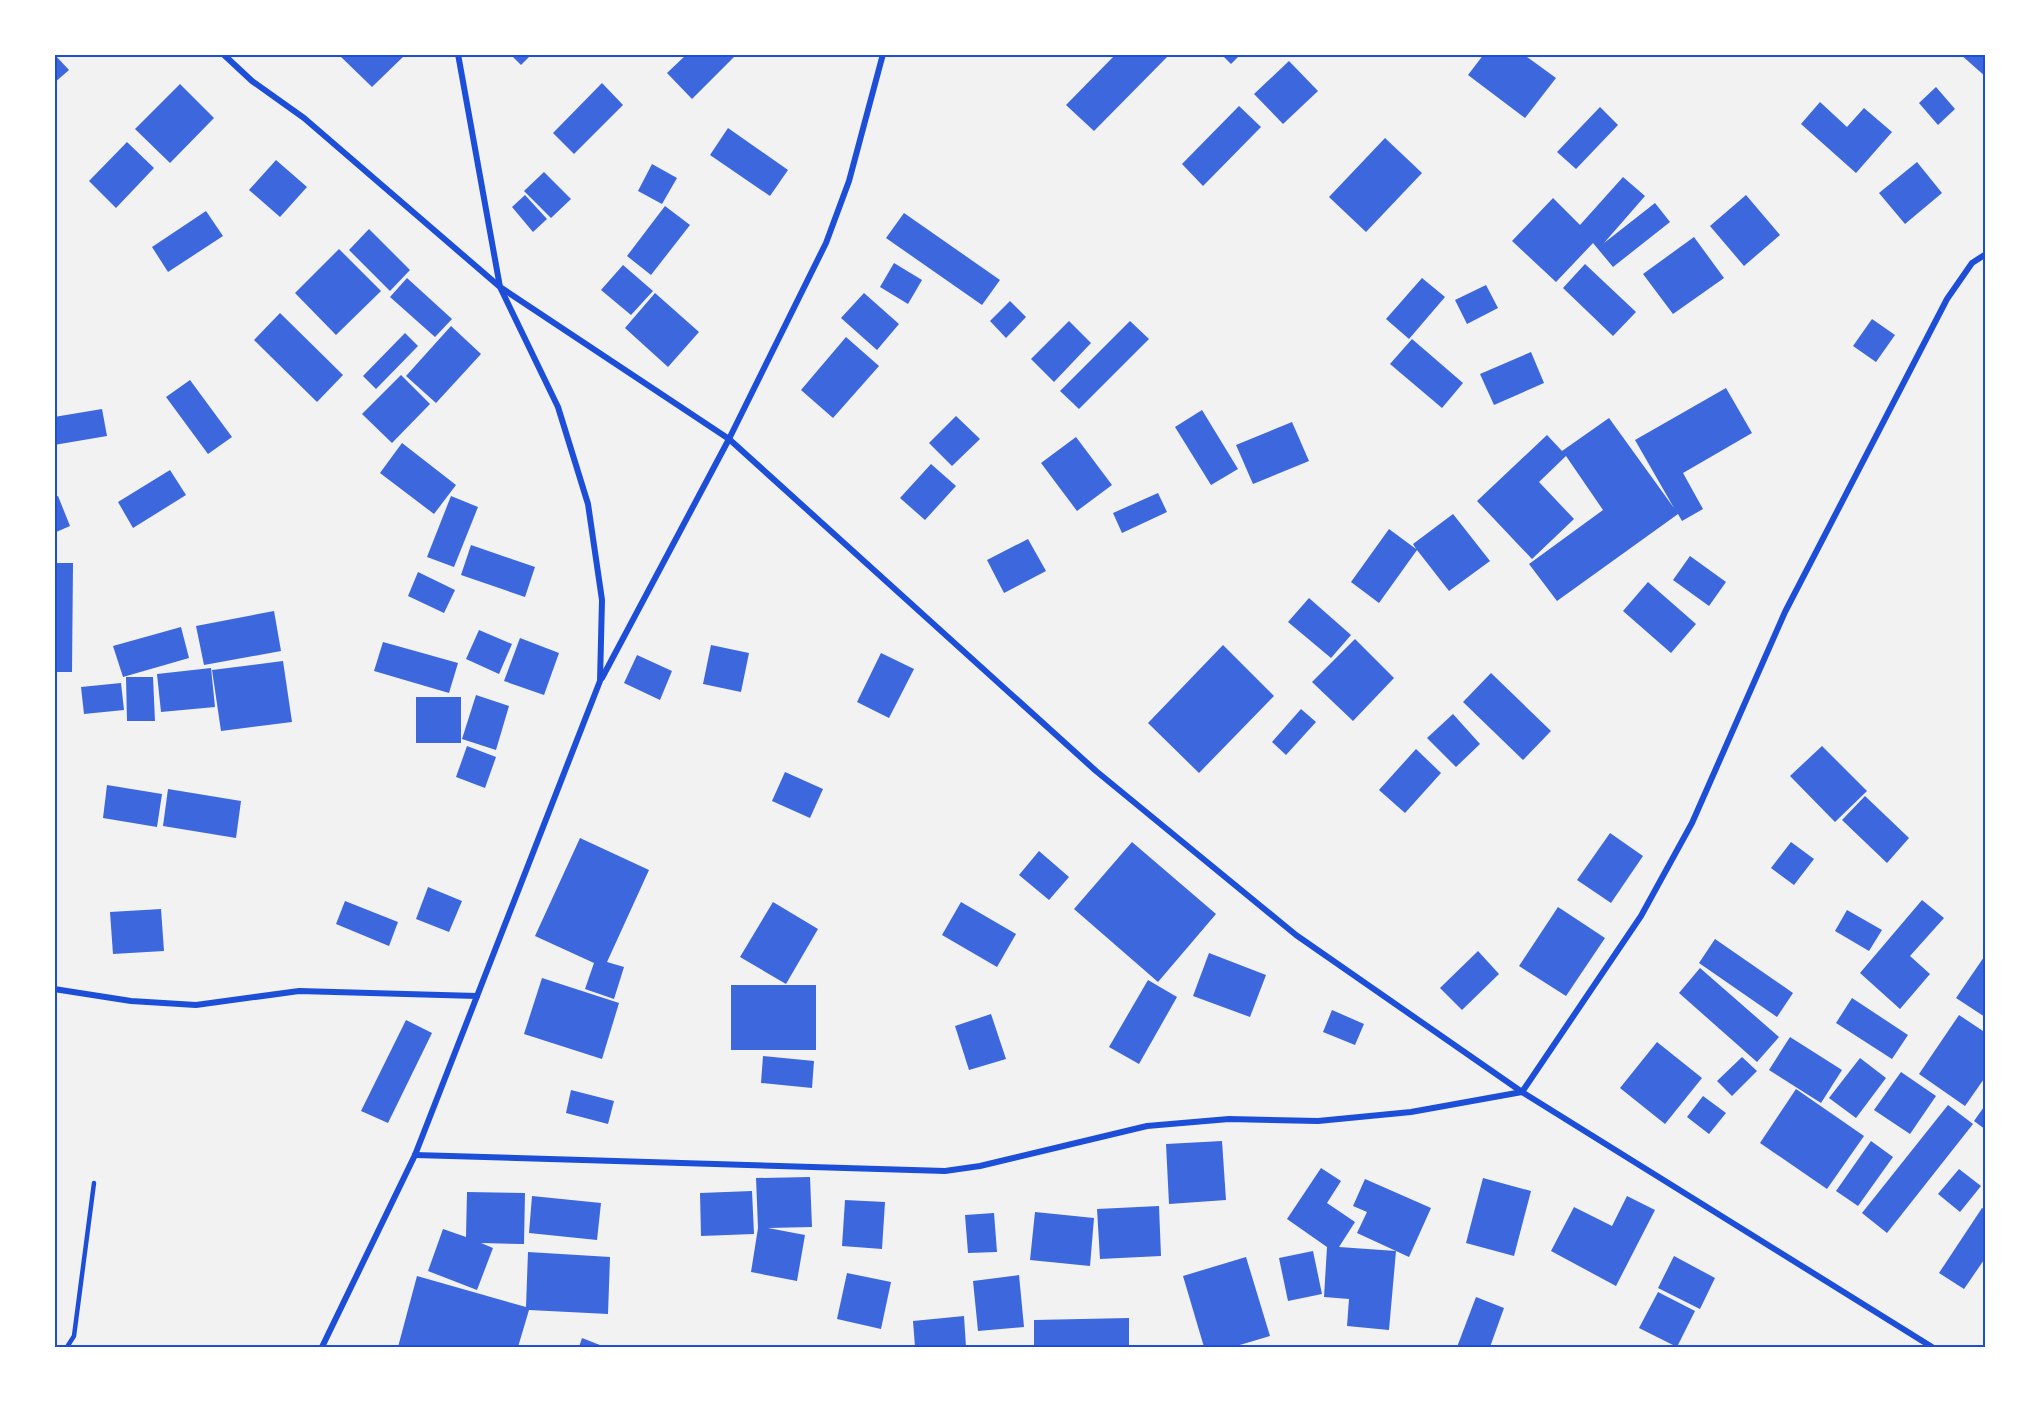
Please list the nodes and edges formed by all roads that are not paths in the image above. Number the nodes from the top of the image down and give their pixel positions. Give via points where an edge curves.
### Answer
1 (223, 54) edge
2 (458, 54) edge
3 (883, 54) edge
4 (1986, 254) edge
5 (500, 287) junction
6 (729, 438) junction
7 (600, 681) junction
8 (54, 989) edge
9 (477, 996) junction
10 (1522, 1092) junction
11 (415, 1155) junction
12 (94, 1183) dead end
13 (67, 1347) edge
14 (322, 1347) edge
15 (1932, 1347) edge

1 - 5 street
2 - 5 street
3 - 6 street via 849,182 826,243
4 - 10 street via 1972,263 1947,299 1785,612 1692,823 1641,916
5 - 6 street
5 - 7 street via 558,407 588,504 602,600
6 - 7 street
6 - 10 street via 1096,771 1296,935
7 - 9 street
8 - 9 street via 131,1001 196,1005 299,991
9 - 11 street
10 - 11 street via 1353,1118 1229,1119 1148,1126 945,1171
10 - 15 street
11 - 14 street
12 - 13 lane via 74,1336

